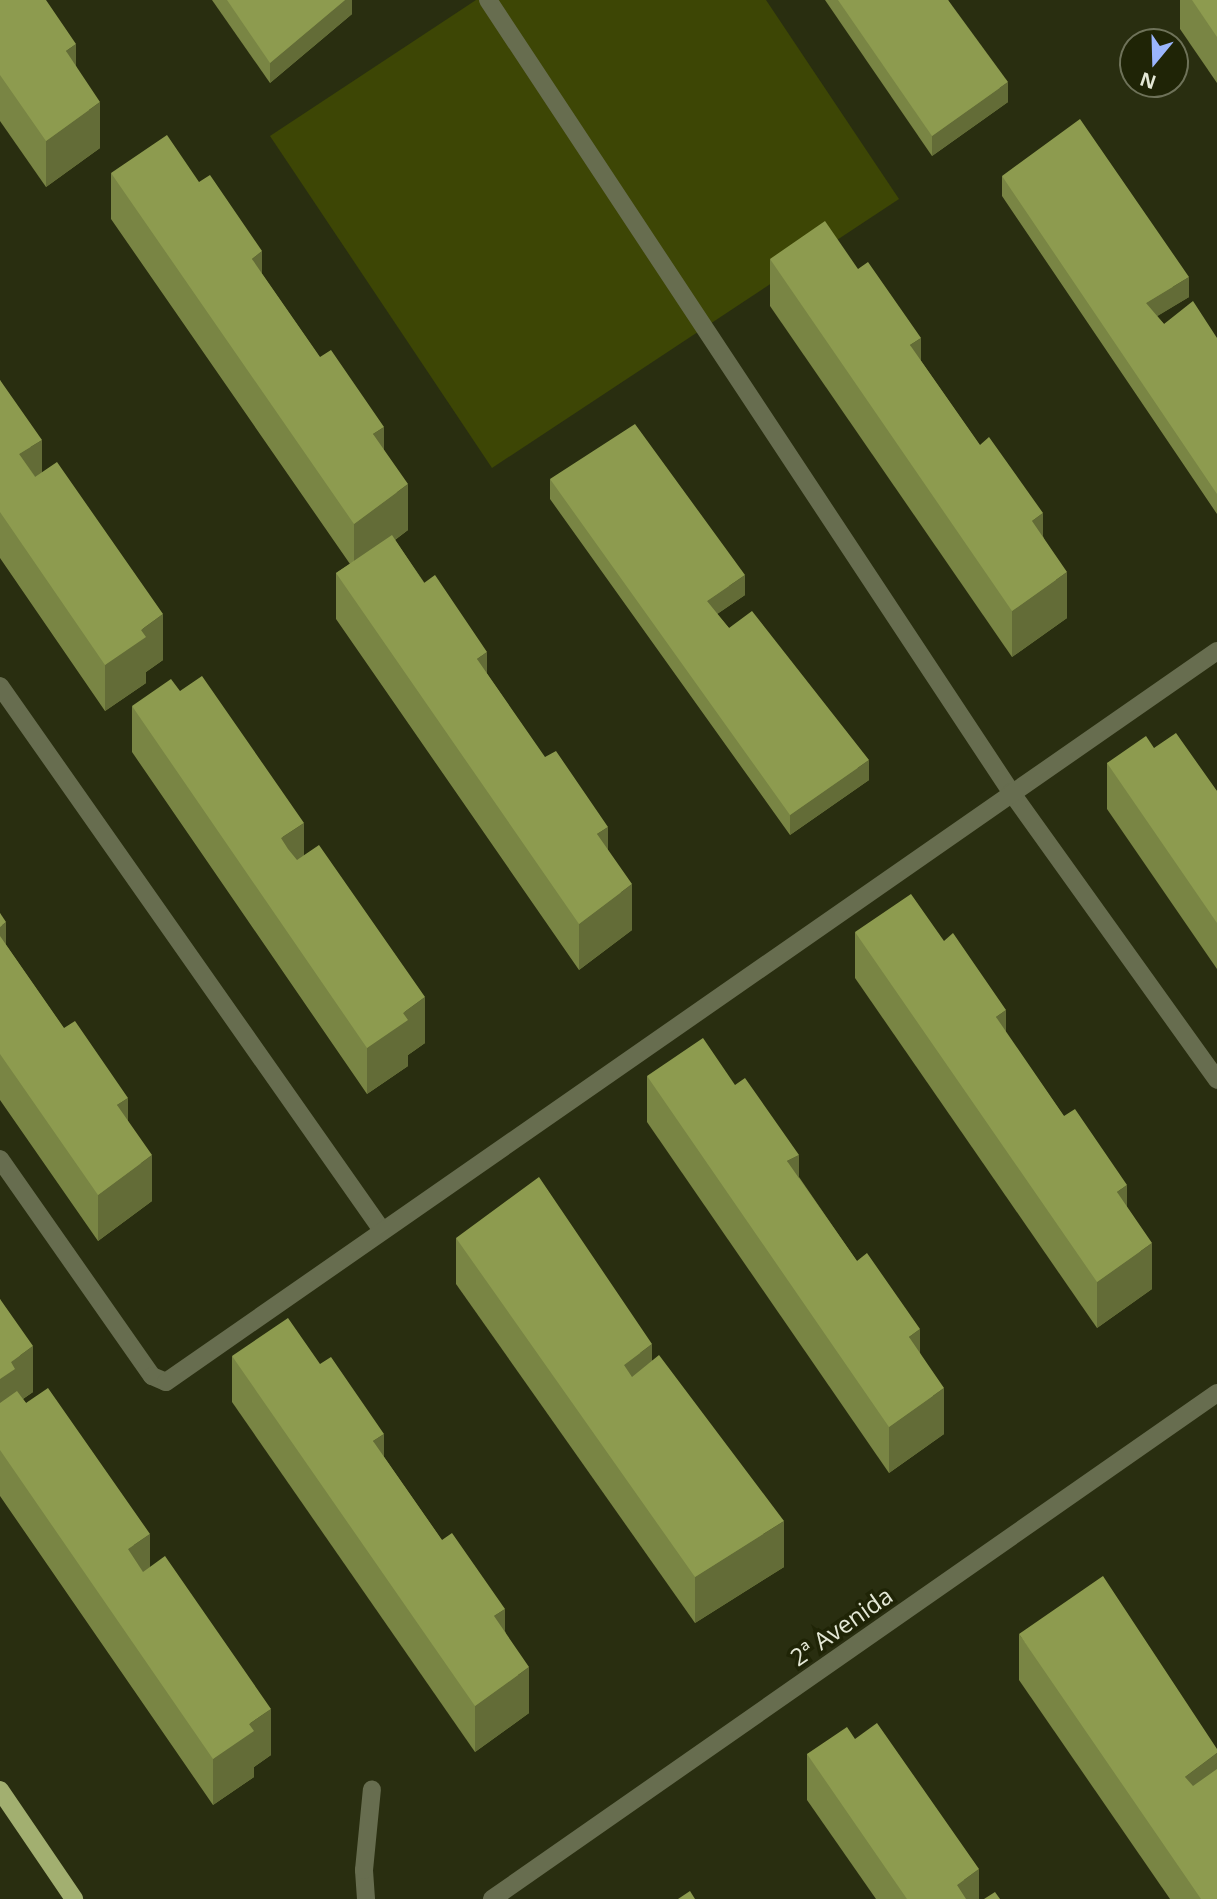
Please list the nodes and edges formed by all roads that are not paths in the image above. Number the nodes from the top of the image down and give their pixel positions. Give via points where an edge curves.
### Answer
1 (488, 0) edge
2 (1217, 651) edge
3 (0, 686) edge
4 (1011, 792) junction
5 (1217, 1080) edge
6 (0, 1159) edge
7 (381, 1229) junction
8 (1217, 1393) edge
9 (372, 1789) dead end
10 (0, 1790) edge
11 (74, 1899) edge
12 (366, 1899) edge
13 (492, 1899) edge

1 - 4 street
2 - 4 street
3 - 7 street
4 - 5 street
4 - 7 street
6 - 7 street via 158,1381 166,1382
8 - 13 street, 2ª Avenida
9 - 12 street via 363,1870
10 - 11 main road

